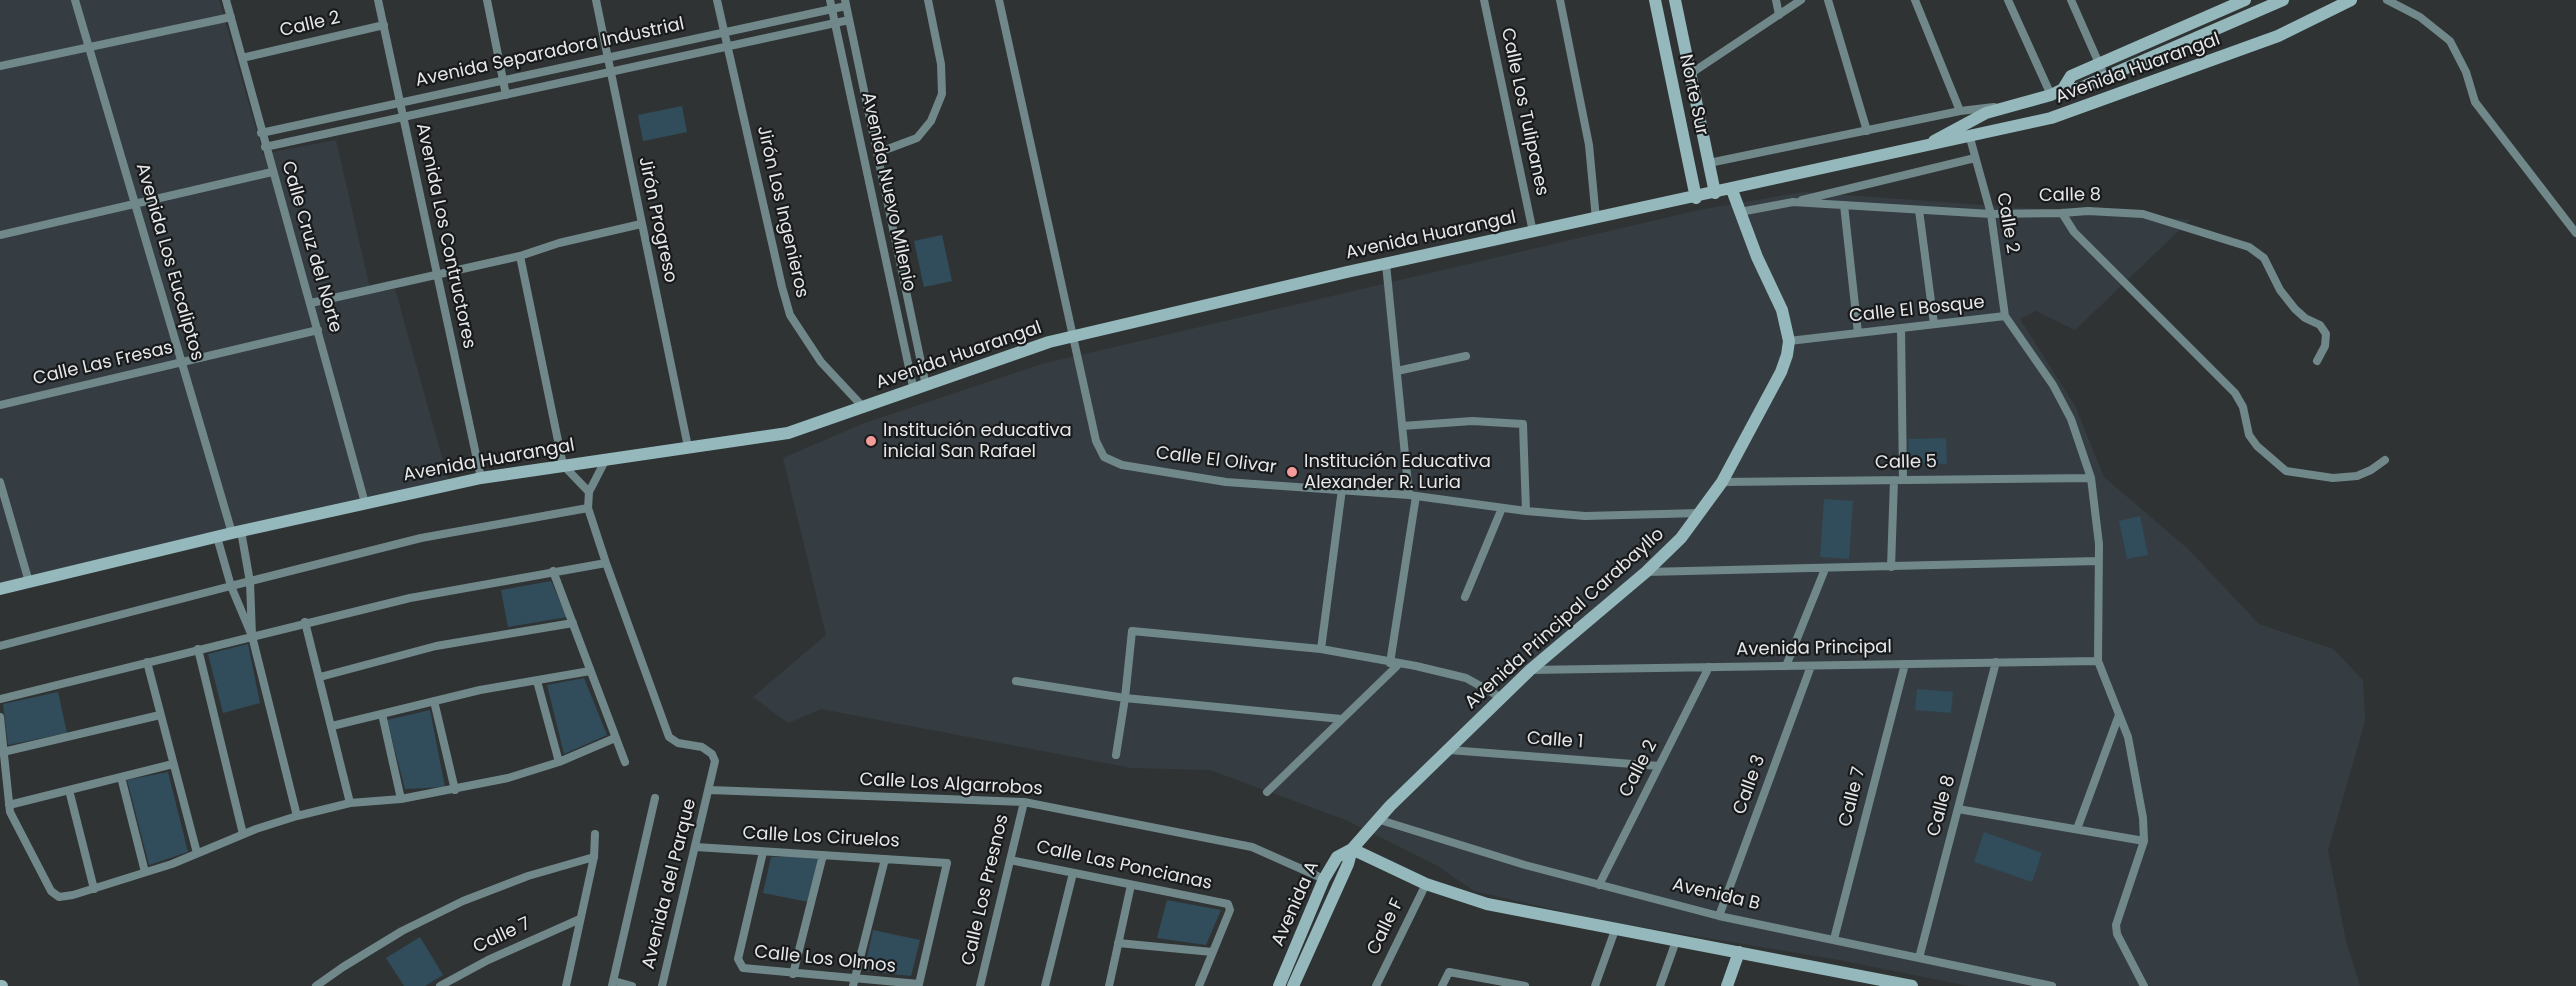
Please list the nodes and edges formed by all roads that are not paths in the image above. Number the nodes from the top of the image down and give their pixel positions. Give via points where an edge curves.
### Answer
1 (75, 0) edge
2 (226, 0) edge
3 (378, 0) edge
4 (487, 0) edge
5 (596, 0) edge
6 (717, 0) edge
7 (928, 0) edge
8 (999, 0) edge
9 (1484, 0) edge
10 (1560, 0) edge
11 (1655, 0) edge
12 (1675, 0) edge
13 (1776, 0) edge
14 (1801, 0) edge
15 (1828, 0) edge
16 (1915, 0) edge
17 (2008, 0) edge
18 (2071, 0) edge
19 (2245, 0) edge
20 (2283, 0) edge
21 (2351, 0) edge
22 (2387, 0) edge
23 (845, 3) edge
24 (831, 4) edge
25 (1779, 15) junction
26 (231, 17) junction
27 (849, 20) junction
28 (835, 23) junction
29 (384, 26) junction
30 (724, 32) junction
31 (88, 46) junction
32 (727, 47) junction
33 (607, 57) junction
34 (243, 58) junction
35 (2099, 63) junction
36 (0, 66) edge
37 (610, 72) junction
38 (1690, 74) junction
39 (2104, 77) junction
40 (503, 80) junction
41 (2063, 89) junction
42 (506, 95) junction
43 (2051, 95) junction
44 (399, 103) junction
45 (2013, 104) junction
46 (1960, 111) junction
47 (402, 117) junction
48 (1867, 131) junction
49 (261, 132) junction
50 (1970, 138) junction
51 (1928, 145) junction
52 (265, 147) junction
53 (877, 153) junction
54 (1976, 159) junction
55 (1709, 163) junction
56 (272, 172) junction
57 (1732, 190) junction
58 (1715, 193) junction
59 (1696, 198) junction
60 (1792, 202) junction
61 (135, 204) junction
62 (1844, 205) junction
63 (1919, 210) junction
64 (1740, 212) junction
65 (2062, 213) junction
66 (1991, 214) junction
67 (1596, 219) junction
68 (641, 224) junction
69 (1533, 232) junction
70 (2576, 233) edge
71 (0, 235) edge
72 (520, 256) junction
73 (1386, 264) junction
74 (436, 273) junction
75 (311, 303) junction
76 (2005, 316) junction
77 (1934, 324) junction
78 (1901, 328) junction
79 (318, 330) junction
80 (1857, 333) junction
81 (1073, 337) junction
82 (1789, 341) junction
83 (1466, 356) dead end
84 (2317, 361) dead end
85 (182, 362) junction
86 (1396, 371) junction
87 (926, 386) junction
88 (914, 391) junction
89 (0, 405) edge
90 (864, 408) junction
91 (1402, 426) junction
92 (688, 447) junction
93 (606, 459) junction
94 (2385, 460) dead end
95 (563, 465) junction
96 (481, 478) junction
97 (2091, 478) junction
98 (1898, 480) junction
99 (0, 482) edge
100 (1722, 482) junction
101 (1342, 489) junction
102 (589, 492) junction
103 (1413, 496) junction
104 (365, 503) junction
105 (588, 508) junction
106 (1502, 508) junction
107 (1526, 511) junction
108 (1700, 513) junction
109 (236, 532) junction
110 (217, 537) junction
111 (2098, 561) junction
112 (606, 563) junction
113 (1891, 567) junction
114 (1825, 569) junction
115 (553, 571) junction
116 (1646, 572) junction
117 (29, 582) junction
118 (250, 582) junction
119 (231, 586) junction
120 (0, 589) edge
121 (1465, 597) dead end
122 (305, 622) junction
123 (573, 623) junction
124 (252, 636) junction
125 (0, 646) edge
126 (198, 649) junction
127 (1321, 649) junction
128 (2098, 661) junction
129 (147, 662) junction
130 (1996, 662) junction
131 (1394, 663) junction
132 (1905, 664) junction
133 (1786, 666) junction
134 (1811, 666) junction
135 (1709, 667) junction
136 (1530, 670) junction
137 (590, 671) junction
138 (320, 677) junction
139 (537, 681) junction
140 (1016, 681) dead end
141 (1125, 698) junction
142 (1502, 698) junction
143 (0, 699) edge
144 (434, 701) junction
145 (382, 714) junction
146 (160, 715) junction
147 (2119, 716) junction
148 (0, 717) edge
149 (1341, 719) junction
150 (332, 726) junction
151 (615, 738) junction
152 (1449, 750) junction
153 (3, 752) junction
154 (1116, 755) dead end
155 (559, 762) junction
156 (625, 762) dead end
157 (173, 764) junction
158 (1659, 766) junction
159 (121, 777) junction
160 (69, 790) junction
161 (455, 790) junction
162 (710, 790) junction
163 (1266, 792) dead end
164 (655, 798) dead end
165 (401, 799) junction
166 (1024, 802) junction
167 (350, 803) junction
168 (9, 805) junction
169 (1958, 809) junction
170 (297, 816) junction
171 (1377, 819) junction
172 (2077, 829) junction
173 (243, 834) junction
174 (595, 834) dead end
175 (2144, 841) junction
176 (696, 847) junction
177 (1352, 849) junction
178 (763, 852) junction
179 (197, 853) junction
180 (823, 855) junction
181 (594, 857) junction
182 (885, 859) junction
183 (1010, 860) junction
184 (146, 872) junction
185 (1073, 873) junction
186 (1324, 879) junction
187 (1426, 884) junction
188 (1131, 885) junction
189 (1599, 885) junction
190 (94, 889) junction
191 (1719, 916) junction
192 (580, 919) junction
193 (1615, 930) junction
194 (1834, 939) junction
195 (1676, 941) junction
196 (1118, 943) junction
197 (1212, 952) junction
198 (1739, 952) junction
199 (1919, 958) junction
200 (792, 974) junction
201 (854, 983) edge
202 (613, 984) edge
203 (915, 985) edge
204 (316, 986) edge
205 (440, 986) edge
206 (566, 986) edge
207 (632, 986) edge
208 (662, 986) edge
209 (980, 986) edge
210 (1045, 986) edge
211 (1109, 986) edge
212 (1198, 986) edge
213 (1279, 986) edge
214 (1293, 986) edge
215 (1376, 986) edge
216 (1442, 986) edge
217 (1525, 986) edge
218 (1595, 986) edge
219 (1660, 986) edge
220 (1727, 986) edge
221 (1912, 986) edge
222 (2052, 986) edge
223 (2144, 986) edge

1 - 31 street, Avenida Los Eucaliptos
2 - 26 street, Calle Cruz del Norte
3 - 29 street, Avenida Los Contructores
4 - 40 street
5 - 33 street, Jirón Progreso
6 - 30 street, Jirón Los Ingenieros
7 - 53 street via 941,64 942,94 931,121 916,138
8 - 81 street
9 - 69 street, Calle Los Tulipanes
10 - 67 street via 1589,145
11 - 59 street, Norte Sur
12 - 38 street, Norte Sur
13 - 25 street
14 - 25 street
15 - 48 street
16 - 46 street
17 - 43 street
18 - 35 street
19 - 35 street, Avenida Huarangal
20 - 39 street, Avenida Huarangal
21 - 50 street, Avenida Huarangal via 2234,53 2051,118
22 - 70 street via 2420,17 2450,41 2466,72 2475,102
23 - 24 street, Avenida Separadora Industrial
23 - 27 street, Avenida Nuevo Milenio
24 - 28 street, Avenida Nuevo Milenio
24 - 30 street, Avenida Separadora Industrial
25 - 38 street
26 - 31 street
26 - 34 street, Calle Cruz del Norte
27 - 28 street, Avenida Separadora Industrial
27 - 53 street, Avenida Nuevo Milenio
28 - 32 street, Avenida Separadora Industrial
28 - 88 street, Avenida Nuevo Milenio
29 - 34 street, Calle 2
29 - 44 street, Avenida Los Contructores
30 - 32 street, Jirón Los Ingenieros
30 - 33 street, Avenida Separadora Industrial
31 - 36 street
31 - 61 street, Avenida Los Eucaliptos
32 - 37 street, Avenida Separadora Industrial
32 - 90 street, Jirón Los Ingenieros via 790,315 821,362
33 - 37 street, Jirón Progreso
33 - 40 street, Avenida Separadora Industrial
34 - 49 street, Calle Cruz del Norte
35 - 39 street
35 - 41 street, Avenida Huarangal via 2070,76
37 - 42 street, Avenida Separadora Industrial
37 - 68 street, Jirón Progreso
38 - 55 street, Norte Sur
39 - 41 street, Avenida Huarangal via 2078,89
40 - 42 street
40 - 44 street, Avenida Separadora Industrial
41 - 43 street, Avenida Huarangal
42 - 47 street, Avenida Separadora Industrial
43 - 45 street, Avenida Huarangal
44 - 47 street, Avenida Los Contructores
44 - 49 street, Avenida Separadora Industrial
45 - 46 street
45 - 51 street, Avenida Huarangal via 1970,120
46 - 48 street
47 - 52 street, Avenida Separadora Industrial
47 - 74 street, Avenida Los Contructores
48 - 55 street
49 - 52 street, Calle Cruz del Norte
50 - 51 street, Avenida Huarangal
50 - 54 street, Calle 2
51 - 57 street, Avenida Huarangal
52 - 56 street, Calle Cruz del Norte
53 - 87 street, Avenida Nuevo Milenio
54 - 60 street
54 - 66 street, Calle 2
55 - 58 street, Norte Sur
56 - 61 street
56 - 75 street, Calle Cruz del Norte
57 - 58 street, Avenida Huarangal
57 - 64 street, Avenida Principal Carabayllo
58 - 59 street, Avenida Huarangal
59 - 67 street, Avenida Huarangal
60 - 62 street, Calle 8
60 - 64 street, Calle 8
61 - 71 street
61 - 85 street, Avenida Los Eucaliptos
62 - 63 street, Calle 8
62 - 80 street
63 - 66 street, Calle 8
63 - 77 street
64 - 82 street, Avenida Principal Carabayllo via 1782,310
65 - 66 street, Calle 8
65 - 84 street, Calle 8 via 2143,214 2249,248 2264,258 2295,309 2320,325 2326,334
65 - 94 street via 2074,232 2235,393 2243,407 2249,435 2286,471 2333,478 2357,476
66 - 76 street, Calle 2
67 - 69 street, Avenida Huarangal
68 - 72 street
68 - 92 street, Jirón Progreso
69 - 73 street, Avenida Huarangal
72 - 74 street
72 - 95 street
73 - 81 street, Avenida Huarangal
73 - 86 street
74 - 75 street
74 - 96 street, Avenida Los Contructores
75 - 79 street, Calle Cruz del Norte
76 - 77 street, Calle El Bosque
76 - 97 street, Calle El Bosque via 2072,419
77 - 78 street, Calle El Bosque
78 - 80 street, Calle El Bosque
78 - 98 street
79 - 85 street, Calle Las Fresas
79 - 104 street, Calle Cruz del Norte
80 - 82 street, Calle El Bosque
81 - 87 street, Avenida Huarangal via 1027,349
81 - 101 street, Calle El Olivar via 1096,441 1104,457 1122,465 1226,482
82 - 100 street, Avenida Principal Carabayllo via 1781,372
83 - 86 street
85 - 89 street, Calle Las Fresas
85 - 109 street, Avenida Los Eucaliptos
86 - 91 street
87 - 88 street, Avenida Huarangal
88 - 90 street, Avenida Huarangal
90 - 92 street, Avenida Huarangal via 782,434
91 - 103 street
91 - 107 street via 1472,421 1523,424
92 - 93 street, Avenida Huarangal
93 - 95 street, Avenida Huarangal
93 - 102 street
95 - 96 street, Avenida Huarangal
95 - 102 street
96 - 104 street, Avenida Huarangal
97 - 98 street, Calle 5
97 - 111 street, Calle El Bosque
98 - 100 street, Calle 5
98 - 113 street
99 - 117 street
100 - 108 street, Avenida Principal Carabayllo
101 - 103 street, Calle El Olivar
101 - 127 street
102 - 105 street
103 - 106 street, Calle El Olivar
103 - 131 street
104 - 109 street, Avenida Huarangal
105 - 112 street
105 - 118 street via 421,538
106 - 107 street, Calle El Olivar
106 - 121 street
107 - 108 street, Calle El Olivar via 1585,516
108 - 116 street, Avenida Principal Carabayllo
109 - 110 street, Avenida Huarangal
109 - 118 street, Avenida Los Eucaliptos
110 - 117 street, Avenida Huarangal
110 - 119 street
111 - 113 street
111 - 128 street, Calle El Bosque
112 - 115 street
112 - 162 street, Avenida del Parque via 669,737 678,743 702,747 716,761
113 - 114 street
114 - 116 street
114 - 133 street
115 - 122 street
115 - 123 street
116 - 136 street, Avenida Principal Carabayllo
117 - 120 street, Avenida Huarangal
118 - 119 street
118 - 124 street, Avenida Los Eucaliptos
119 - 124 street
119 - 125 street
122 - 124 street
122 - 138 street
123 - 137 street
123 - 138 street via 436,646
124 - 126 street
124 - 170 street
126 - 129 street
126 - 173 street
127 - 131 street
127 - 141 street via 1132,631
128 - 130 street, Avenida Principal
128 - 147 street
129 - 143 street
129 - 146 street
130 - 132 street, Avenida Principal
130 - 169 street, Calle 8
131 - 142 street via 1466,678
131 - 149 street
132 - 134 street, Avenida Principal
132 - 194 street, Calle 7
133 - 134 street, Avenida Principal
133 - 135 street, Avenida Principal
134 - 191 street, Calle 3
135 - 136 street, Avenida Principal
135 - 158 street, Calle 2
136 - 142 street, Avenida Principal Carabayllo
137 - 139 street
137 - 151 street
138 - 150 street
139 - 144 street
139 - 155 street
140 - 141 street
141 - 149 street
141 - 154 street
142 - 152 street, Avenida Principal Carabayllo
144 - 145 street
144 - 161 street
145 - 150 street
145 - 165 street
146 - 153 street
146 - 157 street
147 - 172 street
147 - 175 street via 2128,737
148 - 153 street
149 - 163 street
150 - 167 street
151 - 155 street
151 - 156 street
152 - 158 street, Calle 1
152 - 171 street, Avenida Principal Carabayllo
153 - 168 street
155 - 161 street
157 - 159 street
157 - 179 street
158 - 189 street, Calle 2
159 - 160 street
159 - 184 street
160 - 168 street
160 - 190 street
161 - 165 street
162 - 166 street, Calle Los Algarrobos
162 - 176 street, Avenida del Parque
164 - 202 street, Avenida del Parque
165 - 167 street
166 - 183 street, Calle Los Presnos
166 - 186 street, Calle Los Algarrobos via 1252,847
167 - 170 street
168 - 190 street via 51,891 59,897
169 - 172 street
169 - 199 street, Calle 8
170 - 173 street
171 - 177 street, Avenida Principal Carabayllo
171 - 189 street, Avenida B
172 - 175 street
173 - 179 street
174 - 181 street
175 - 223 street via 2116,925
176 - 178 street, Calle Los Ciruelos
176 - 208 street, Avenida del Parque
177 - 186 street, Avenida A via 1337,857
177 - 187 street
177 - 214 street, Avenida A
178 - 180 street, Calle Los Ciruelos
178 - 200 street, Calle Los Olmos via 738,958 743,968
179 - 184 street
180 - 182 street, Calle Los Ciruelos
180 - 200 street
181 - 192 street
181 - 204 street via 464,900 402,931
182 - 201 street
182 - 203 street, Calle Los Ciruelos via 949,865 919,982
183 - 185 street, Calle Las Poncianas
183 - 209 street, Calle Los Presnos
184 - 190 street
185 - 188 street, Calle Las Poncianas
185 - 210 street
186 - 213 street, Avenida A
187 - 193 street via 1487,904
187 - 215 street, Calle F
188 - 196 street
188 - 197 street, Calle Las Poncianas via 1230,906
189 - 191 street, Avenida B
191 - 194 street, Avenida B
192 - 205 street, Calle 7
192 - 206 street
193 - 195 street
193 - 218 street
194 - 199 street, Avenida B
195 - 198 street
195 - 219 street
196 - 197 street
196 - 211 street
197 - 212 street
198 - 220 street
198 - 221 street
199 - 222 street, Avenida B
200 - 201 street, Calle Los Olmos
201 - 203 street, Calle Los Olmos
202 - 207 street
216 - 217 street via 1449,972

